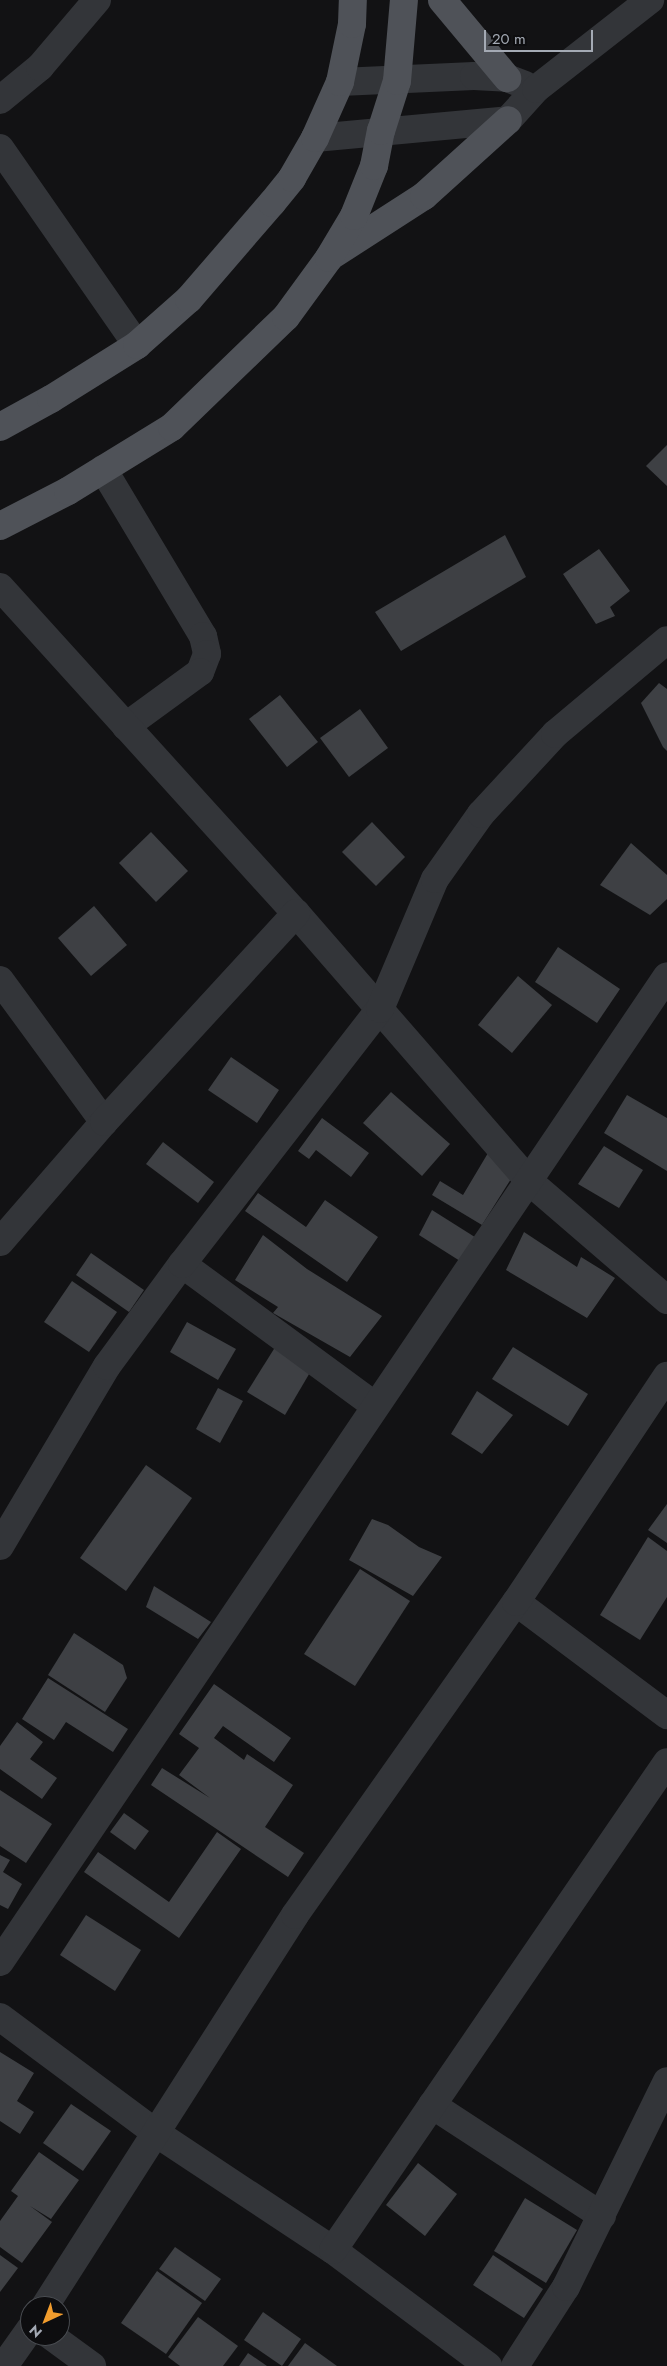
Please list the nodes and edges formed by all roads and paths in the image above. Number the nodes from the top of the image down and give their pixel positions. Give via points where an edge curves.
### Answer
1 (96, 0) edge
2 (353, 0) edge
3 (404, 0) edge
4 (442, 0) edge
5 (616, 0) edge
6 (650, 0) edge
7 (616, 27) junction
8 (507, 78) junction
9 (397, 81) junction
10 (340, 82) junction
11 (536, 89) junction
12 (0, 100) edge
13 (508, 120) junction
14 (381, 131) junction
15 (315, 138) junction
16 (0, 148) edge
17 (329, 258) junction
18 (137, 345) junction
19 (0, 427) edge
20 (103, 469) junction
21 (0, 526) edge
22 (0, 587) edge
23 (667, 640) edge
24 (126, 726) junction
25 (296, 913) junction
26 (667, 976) edge
27 (0, 980) edge
28 (380, 1009) junction
29 (104, 1122) junction
30 (530, 1182) junction
31 (0, 1242) edge
32 (182, 1264) junction
33 (667, 1300) edge
34 (667, 1376) edge
35 (375, 1406) junction
36 (2, 1538) edge
37 (516, 1602) junction
38 (667, 1715) edge
39 (667, 1762) edge
40 (0, 1962) edge
41 (0, 2017) edge
42 (667, 2082) edge
43 (432, 2105) junction
44 (156, 2133) junction
45 (602, 2216) junction
46 (333, 2250) junction
47 (51, 2296) edge
48 (20, 2343) edge
49 (65, 2346) edge
50 (4, 2366) edge
51 (92, 2366) edge
52 (488, 2366) edge
53 (515, 2366) edge

1 - 12 street via 40,67
2 - 10 main road via 352,24
3 - 9 main road
4 - 8 main road
5 - 7 street
6 - 7 street
7 - 11 street
8 - 9 street via 474,76
8 - 11 street
9 - 10 street
9 - 14 main road
10 - 15 main road
11 - 13 street
13 - 14 street
13 - 17 main road via 424,196
14 - 15 street
14 - 17 main road via 374,166 354,216
15 - 18 main road via 292,178 219,267 189,299
16 - 18 street
17 - 20 main road via 286,317 172,426
18 - 19 main road
20 - 21 main road
20 - 24 street via 203,636 207,654 200,672
22 - 24 street
23 - 28 street via 555,734 481,814 435,879
24 - 25 street
25 - 28 street
25 - 29 street
26 - 30 street
27 - 29 street
28 - 30 street
28 - 32 street
29 - 31 street
30 - 33 street
30 - 35 street
32 - 35 street
32 - 36 street via 107,1366
34 - 37 street
35 - 40 street
37 - 38 street
37 - 44 street via 295,1915
39 - 43 street
41 - 44 street
42 - 45 street
43 - 45 street
43 - 46 street
44 - 46 street
44 - 47 street
45 - 53 street via 566,2287
46 - 52 street
48 - 50 street
49 - 51 street

